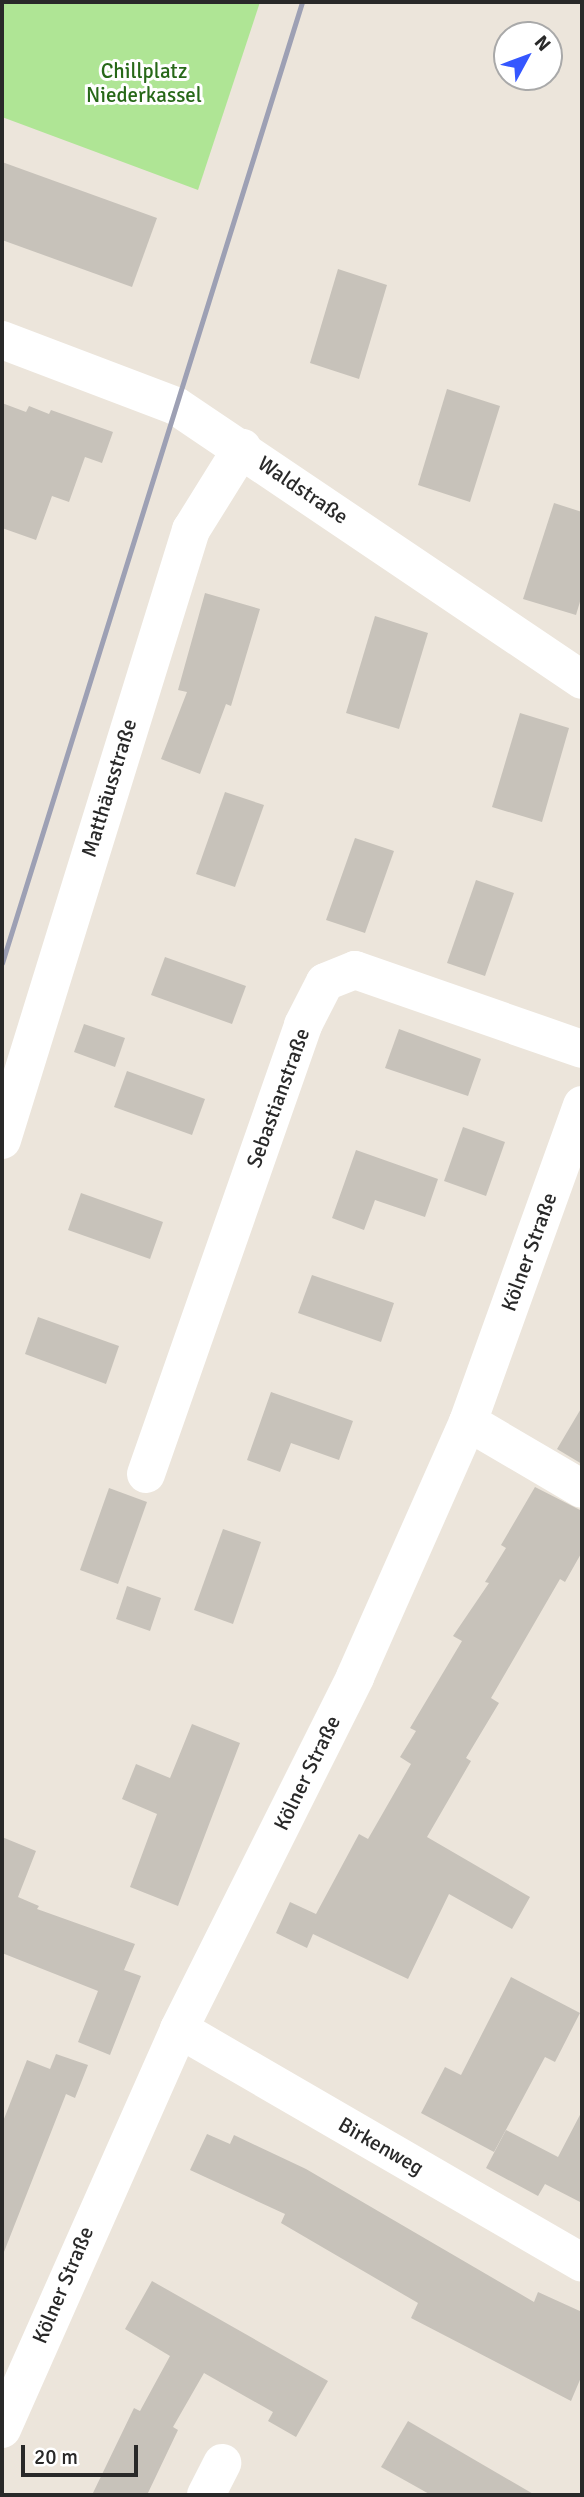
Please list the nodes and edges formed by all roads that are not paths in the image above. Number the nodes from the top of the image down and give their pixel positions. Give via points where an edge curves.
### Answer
1 (2, 340) edge
2 (242, 448) junction
3 (582, 680) edge
4 (582, 1049) edge
5 (582, 1105) edge
6 (2, 1139) edge
7 (468, 1422) junction
8 (146, 1474) dead end
9 (582, 1489) edge
10 (179, 2029) junction
11 (582, 2263) edge
12 (2, 2428) edge

1 - 2 street, Waldstraße via 176,407
2 - 3 street, Waldstraße
2 - 6 street, Matthäusstraße via 191,530
4 - 8 street, Sebastianstraße via 355,970 325,982 303,1025
5 - 7 street, Kölner Straße
7 - 9 street
7 - 10 street, Kölner Straße via 355,1677
10 - 11 street, Birkenweg
10 - 12 street, Kölner Straße

